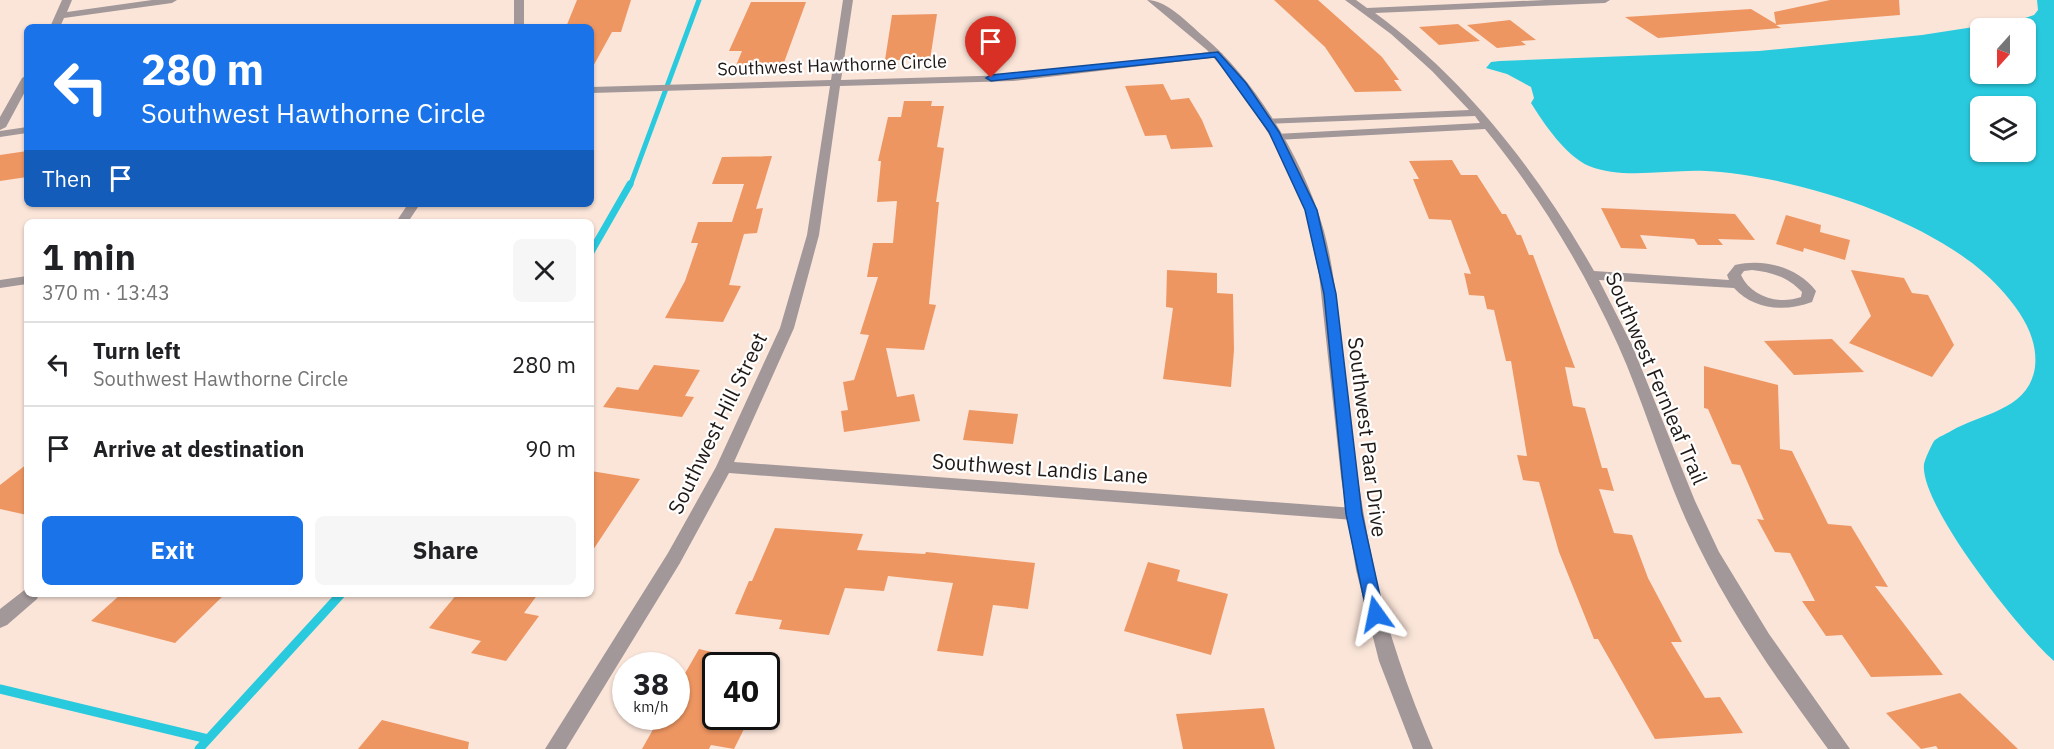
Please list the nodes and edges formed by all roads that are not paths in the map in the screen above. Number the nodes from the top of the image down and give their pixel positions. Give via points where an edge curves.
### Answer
1 (67, 0) edge
2 (172, 0) edge
3 (519, 0) edge
4 (848, 0) edge
5 (1152, 0) edge
6 (1350, 0) edge
7 (1605, 0) edge
8 (1365, 11) junction
9 (62, 15) junction
10 (57, 24) edge
11 (519, 24) edge
12 (1218, 54) junction
13 (24, 83) edge
14 (837, 83) junction
15 (594, 90) edge
16 (1476, 113) junction
17 (1267, 122) junction
18 (1487, 126) junction
19 (0, 127) edge
20 (24, 130) edge
21 (0, 134) edge
22 (1276, 137) junction
23 (1592, 275) junction
24 (24, 280) edge
25 (0, 284) edge
26 (1736, 284) junction
27 (724, 467) junction
28 (1354, 514) junction
29 (27, 597) edge
30 (0, 620) edge
31 (555, 749) edge
32 (1423, 749) edge
33 (1840, 749) edge

1 - 9 street
2 - 9 street
3 - 11 street
4 - 14 street, Southwest Hill Street
5 - 12 street, Southwest Paar Drive
6 - 8 street, Southwest Fernleaf Trail
7 - 8 street
8 - 16 street, Southwest Fernleaf Trail via 1453,87
9 - 10 street
12 - 14 street, Southwest Hawthorne Circle via 1013,78
12 - 17 street, Southwest Paar Drive
13 - 19 street
14 - 15 street, Southwest Hawthorne Circle
14 - 27 street, Southwest Hill Street via 813,235 786,328
16 - 17 street
16 - 18 street, Southwest Fernleaf Trail
17 - 22 street, Southwest Paar Drive
18 - 22 street
18 - 23 street, Southwest Fernleaf Trail via 1527,175
20 - 21 street
22 - 28 street, Southwest Paar Drive via 1311,210 1330,294
23 - 26 street
23 - 33 street, Southwest Fernleaf Trail via 1695,522 1740,609
24 - 25 street
26 - 26 street via 1734,275 1740,268 1752,266 1787,273 1809,291 1807,299 1798,304 1782,305 1763,301
27 - 28 street, Southwest Landis Lane
27 - 31 street, Southwest Hill Street via 674,558
28 - 32 street, Southwest Paar Drive via 1380,634
29 - 30 street

